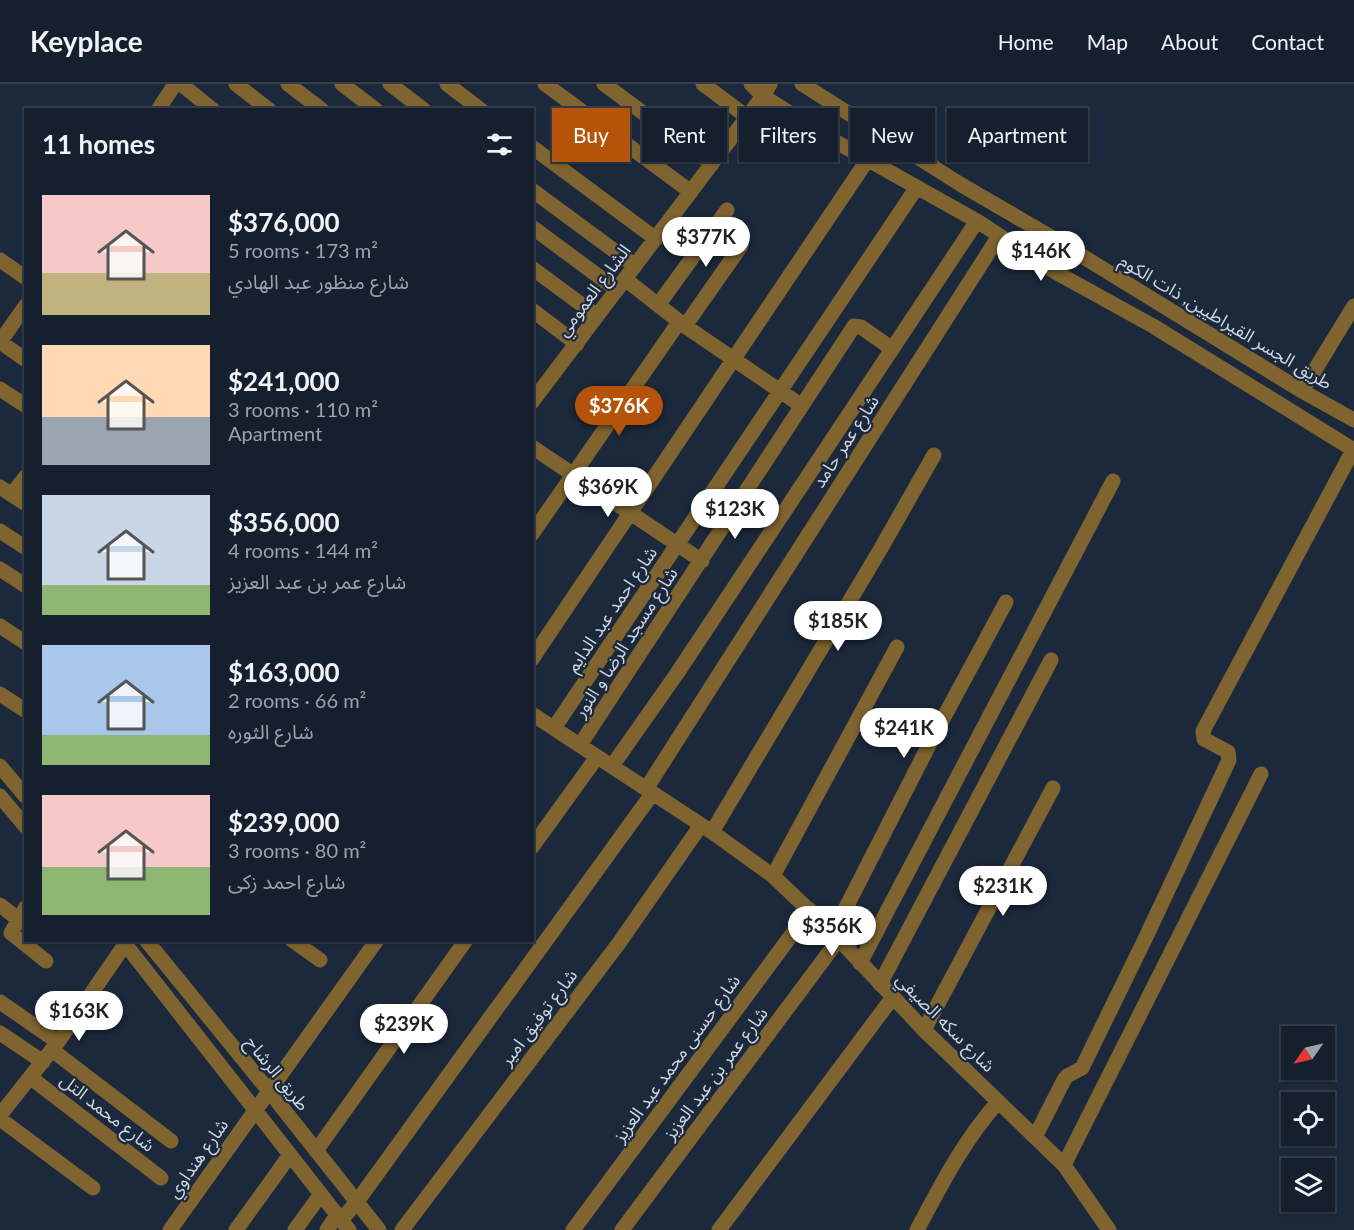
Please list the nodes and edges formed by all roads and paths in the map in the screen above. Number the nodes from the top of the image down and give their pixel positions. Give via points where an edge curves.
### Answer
1 (175, 84) edge
2 (181, 84) edge
3 (236, 84) edge
4 (288, 84) edge
5 (342, 84) edge
6 (390, 84) edge
7 (447, 84) edge
8 (545, 84) edge
9 (604, 84) edge
10 (703, 84) edge
11 (751, 84) edge
12 (802, 84) edge
13 (766, 90) edge
14 (159, 108) edge
15 (211, 108) edge
16 (266, 108) edge
17 (319, 108) edge
18 (373, 108) edge
19 (421, 108) edge
20 (478, 108) edge
21 (753, 108) edge
22 (739, 111) edge
23 (739, 128) edge
24 (534, 148) edge
25 (850, 149) edge
26 (866, 162) edge
27 (873, 162) edge
28 (712, 164) junction
29 (917, 186) junction
30 (534, 191) edge
31 (691, 192) junction
32 (727, 210) dead end
33 (977, 221) junction
34 (534, 228) edge
35 (999, 236) junction
36 (656, 239) junction
37 (741, 246) dead end
38 (0, 260) edge
39 (635, 266) junction
40 (534, 269) edge
41 (24, 277) edge
42 (621, 285) junction
43 (658, 305) junction
44 (1354, 306) edge
45 (24, 308) edge
46 (534, 312) edge
47 (597, 316) junction
48 (682, 324) junction
49 (0, 342) edge
50 (577, 344) junction
51 (891, 348) junction
52 (24, 359) edge
53 (734, 361) junction
54 (538, 385) edge
55 (0, 388) edge
56 (1302, 391) junction
57 (780, 392) junction
58 (24, 405) edge
59 (802, 406) junction
60 (1354, 420) edge
61 (534, 448) edge
62 (1354, 450) edge
63 (934, 455) dead end
64 (573, 475) junction
65 (24, 477) edge
66 (1113, 481) dead end
67 (6, 490) edge
68 (24, 503) edge
69 (632, 514) junction
70 (0, 531) edge
71 (534, 531) edge
72 (678, 545) junction
73 (24, 547) edge
74 (702, 561) junction
75 (0, 569) edge
76 (24, 585) edge
77 (1006, 602) dead end
78 (0, 626) edge
79 (24, 642) edge
80 (897, 647) dead end
81 (534, 656) edge
82 (1051, 660) dead end
83 (0, 694) edge
84 (24, 710) edge
85 (534, 715) edge
86 (554, 729) junction
87 (580, 746) junction
88 (597, 756) junction
89 (0, 766) edge
90 (612, 766) junction
91 (1261, 774) dead end
92 (1053, 788) dead end
93 (649, 792) junction
94 (24, 794) edge
95 (0, 796) edge
96 (24, 825) edge
97 (707, 828) junction
98 (534, 844) edge
99 (773, 876) junction
100 (0, 904) edge
101 (810, 910) junction
102 (22, 913) edge
103 (836, 936) junction
104 (125, 942) edge
105 (148, 942) edge
106 (295, 942) edge
107 (465, 942) edge
108 (370, 943) edge
109 (320, 960) dead end
110 (46, 961) dead end
111 (860, 963) junction
112 (880, 984) junction
113 (893, 997) junction
114 (0, 1002) edge
115 (924, 1030) junction
116 (0, 1033) edge
117 (51, 1051) junction
118 (30, 1077) junction
119 (269, 1091) junction
120 (998, 1102) junction
121 (255, 1109) junction
122 (1, 1114) edge
123 (1035, 1137) junction
124 (171, 1141) dead end
125 (316, 1151) junction
126 (290, 1155) junction
127 (1064, 1165) junction
128 (161, 1178) dead end
129 (93, 1188) dead end
130 (321, 1194) junction
131 (356, 1203) junction
132 (342, 1222) edge
133 (171, 1230) edge
134 (236, 1230) edge
135 (295, 1230) edge
136 (327, 1230) edge
137 (379, 1230) edge
138 (402, 1230) edge
139 (573, 1230) edge
140 (622, 1230) edge
141 (719, 1230) edge
142 (917, 1230) edge
143 (1108, 1230) edge

1 - 14 street
2 - 15 street
3 - 16 street
4 - 17 street
5 - 18 street
6 - 19 street
7 - 20 street
8 - 31 street
9 - 28 street
10 - 22 street
11 - 13 street
12 - 56 street, طريق الجسر القيراطيين, ذات الكوم
13 - 21 street, الشارع العمومي
13 - 25 street
23 - 28 street, الشارع العمومي
24 - 36 street
26 - 53 street
27 - 29 street
28 - 31 street, الشارع العمومي
29 - 33 street
29 - 57 street, شارع احمد عبد الدايم
30 - 39 street
31 - 36 street, الشارع العمومي
32 - 43 street
33 - 35 street
33 - 51 street
34 - 42 street
35 - 62 street
35 - 93 street, شارع عمر حامد
36 - 39 street, الشارع العمومي
37 - 48 street
38 - 41 street
39 - 42 street, الشارع العمومي
40 - 47 street
42 - 43 street
42 - 47 street, الشارع العمومي
43 - 48 street
44 - 56 street
45 - 49 street
46 - 50 street
47 - 50 street, الشارع العمومي
48 - 53 street
48 - 64 street
49 - 52 street
50 - 54 street, الشارع العمومي
51 - 59 street, شارع مسجد الرضا و النور via 854,326
51 - 90 street
53 - 57 street
53 - 69 street
55 - 58 street
56 - 60 street, طريق الجسر القيراطيين, ذات الكوم
57 - 59 street
57 - 72 street, شارع احمد عبد الدايم
59 - 74 street, شارع مسجد الرضا و النور
61 - 64 street
62 - 123 street via 1203,731 1204,739 1228,752 1229,760 1082,1068 1066,1076
63 - 97 street, شارع توفيق امير via 880,550
64 - 69 street
64 - 71 street
65 - 67 street
66 - 111 street
67 - 68 street
69 - 72 street
69 - 81 street
70 - 73 street
72 - 74 street
72 - 86 street, شارع احمد عبد الدايم
74 - 87 street, شارع مسجد الرضا و النور
75 - 76 street
77 - 103 street, شارع عمر بن عبد العزيز
78 - 79 street
80 - 99 street
82 - 112 street
83 - 84 street
85 - 86 street, شارع سكه الصيفي
86 - 87 street, شارع سكه الصيفي
87 - 88 street, شارع سكه الصيفي
88 - 90 street, شارع سكه الصيفي
88 - 98 street
89 - 94 street
90 - 93 street, شارع سكه الصيفي
91 - 127 street
92 - 115 street
93 - 97 street, شارع سكه الصيفي
93 - 131 street, شارع عمر حامد
95 - 96 street
97 - 99 street, شارع سكه الصيفي
97 - 138 street, شارع توفيق امير
99 - 101 street, شارع سكه الصيفي
100 - 102 street
101 - 103 street, شارع سكه الصيفي
101 - 139 street, شارع حسنى محمد عبد العزيز
102 - 110 street via 11,929 12,935
103 - 111 street, شارع سكه الصيفي
103 - 140 street, شارع عمر بن عبد العزيز
104 - 117 street
104 - 121 street
105 - 119 street, طريق الرشاح
106 - 109 street
107 - 125 street
108 - 119 street, شارع هنداوي
111 - 112 street, شارع سكه الصيفي
112 - 113 street, شارع سكه الصيفي
113 - 115 street, شارع سكه الصيفي
113 - 141 street
114 - 117 street
115 - 120 street, شارع سكه الصيفي
116 - 117 street
117 - 118 street
117 - 124 street
118 - 122 street
118 - 128 street, شارع محمد التل
119 - 121 street, شارع هنداوي
119 - 125 street, طريق الرشاح
120 - 123 street, شارع سكه الصيفي
120 - 142 street via 964,1145
121 - 126 street
121 - 133 street, شارع هنداوي
122 - 129 street
123 - 127 street, شارع سكه الصيفي
125 - 131 street, طريق الرشاح
126 - 130 street
126 - 134 street
127 - 143 street, شارع سكه الصيفي
130 - 132 street
130 - 135 street
131 - 132 street, شارع عمر حامد
131 - 137 street, طريق الرشاح
132 - 136 street, شارع عمر حامد

